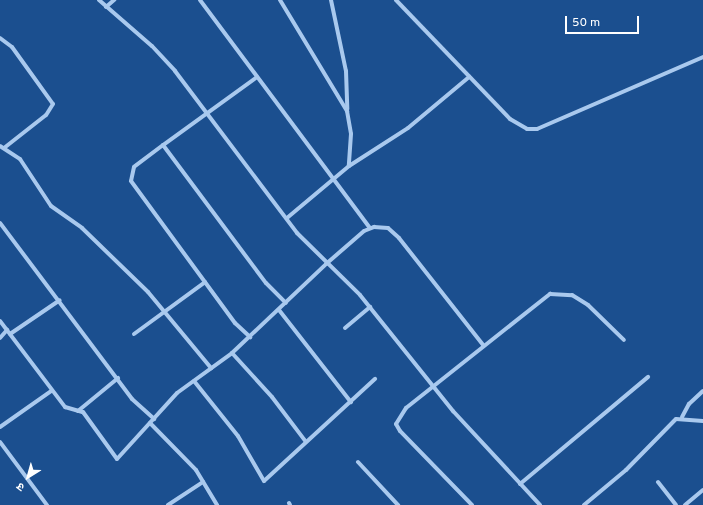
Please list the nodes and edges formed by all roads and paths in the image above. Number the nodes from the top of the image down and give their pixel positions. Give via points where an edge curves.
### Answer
1 (99, 0) edge
2 (114, 0) edge
3 (200, 0) edge
4 (280, 0) edge
5 (331, 0) edge
6 (396, 0) edge
7 (106, 7) junction
8 (0, 38) edge
9 (703, 57) edge
10 (257, 77) junction
11 (469, 77) junction
12 (347, 111) junction
13 (208, 112) junction
14 (163, 145) junction
15 (2, 147) edge
16 (349, 166) junction
17 (335, 181) junction
18 (288, 218) junction
19 (0, 223) edge
20 (370, 228) junction
21 (326, 264) junction
22 (205, 282) junction
23 (60, 300) junction
24 (286, 303) junction
25 (370, 307) junction
26 (280, 310) junction
27 (162, 312) junction
28 (0, 321) edge
29 (345, 328) dead end
30 (9, 332) junction
31 (134, 334) dead end
32 (250, 337) junction
33 (0, 338) edge
34 (624, 340) dead end
35 (484, 346) junction
36 (232, 353) junction
37 (210, 368) junction
38 (648, 377) dead end
39 (118, 378) junction
40 (374, 379) dead end
41 (194, 381) junction
42 (434, 384) junction
43 (51, 390) junction
44 (703, 391) edge
45 (351, 402) junction
46 (78, 411) junction
47 (682, 417) junction
48 (154, 419) junction
49 (703, 421) edge
50 (150, 423) junction
51 (0, 427) edge
52 (0, 442) edge
53 (306, 442) junction
54 (358, 462) dead end
55 (203, 482) junction
56 (658, 482) dead end
57 (520, 484) junction
58 (703, 490) edge
59 (47, 505) edge
60 (168, 505) edge
61 (217, 505) edge
62 (398, 505) edge
63 (472, 505) edge
64 (540, 505) edge
65 (584, 505) edge
66 (676, 505) edge
67 (686, 505) edge

1 - 7 street
2 - 7 street
3 - 10 street
4 - 12 street
5 - 12 street via 346,71
6 - 11 street
7 - 13 street via 152,46
8 - 15 street via 12,47 53,104 46,115
9 - 11 street via 537,129 527,129 510,119
10 - 13 street
10 - 17 street
11 - 16 street via 408,128
12 - 16 street
13 - 14 street
13 - 18 street
14 - 22 street via 134,167 131,181
14 - 24 street via 266,283
15 - 27 street via 20,159 51,206 122,264
16 - 17 street
17 - 18 street
17 - 20 street
18 - 21 street
19 - 23 street
20 - 21 street
20 - 35 street via 382,225 399,238
21 - 24 street
21 - 25 street
22 - 27 street
22 - 32 street
23 - 30 street
23 - 39 street
24 - 26 street
25 - 29 street
25 - 42 street
26 - 32 street
26 - 45 street
27 - 31 street
27 - 37 street
28 - 30 street
30 - 33 street
30 - 43 street
32 - 36 street
34 - 35 street via 588,305 560,292 532,305
35 - 42 street
36 - 37 street
36 - 53 street via 272,397
37 - 41 street
38 - 57 street
39 - 46 street
39 - 48 street via 132,399
40 - 45 street
41 - 48 street
41 - 53 street via 238,436 264,481 290,461
42 - 57 street via 453,411
42 - 63 street via 406,408 396,424
43 - 46 street via 65,407
43 - 51 street
44 - 47 street
45 - 53 street
46 - 50 street via 98,430 117,459
47 - 49 street
47 - 65 street
48 - 50 street
50 - 55 street
52 - 59 street
54 - 62 street
55 - 60 street
55 - 61 street
56 - 66 street
57 - 64 street
58 - 67 street

